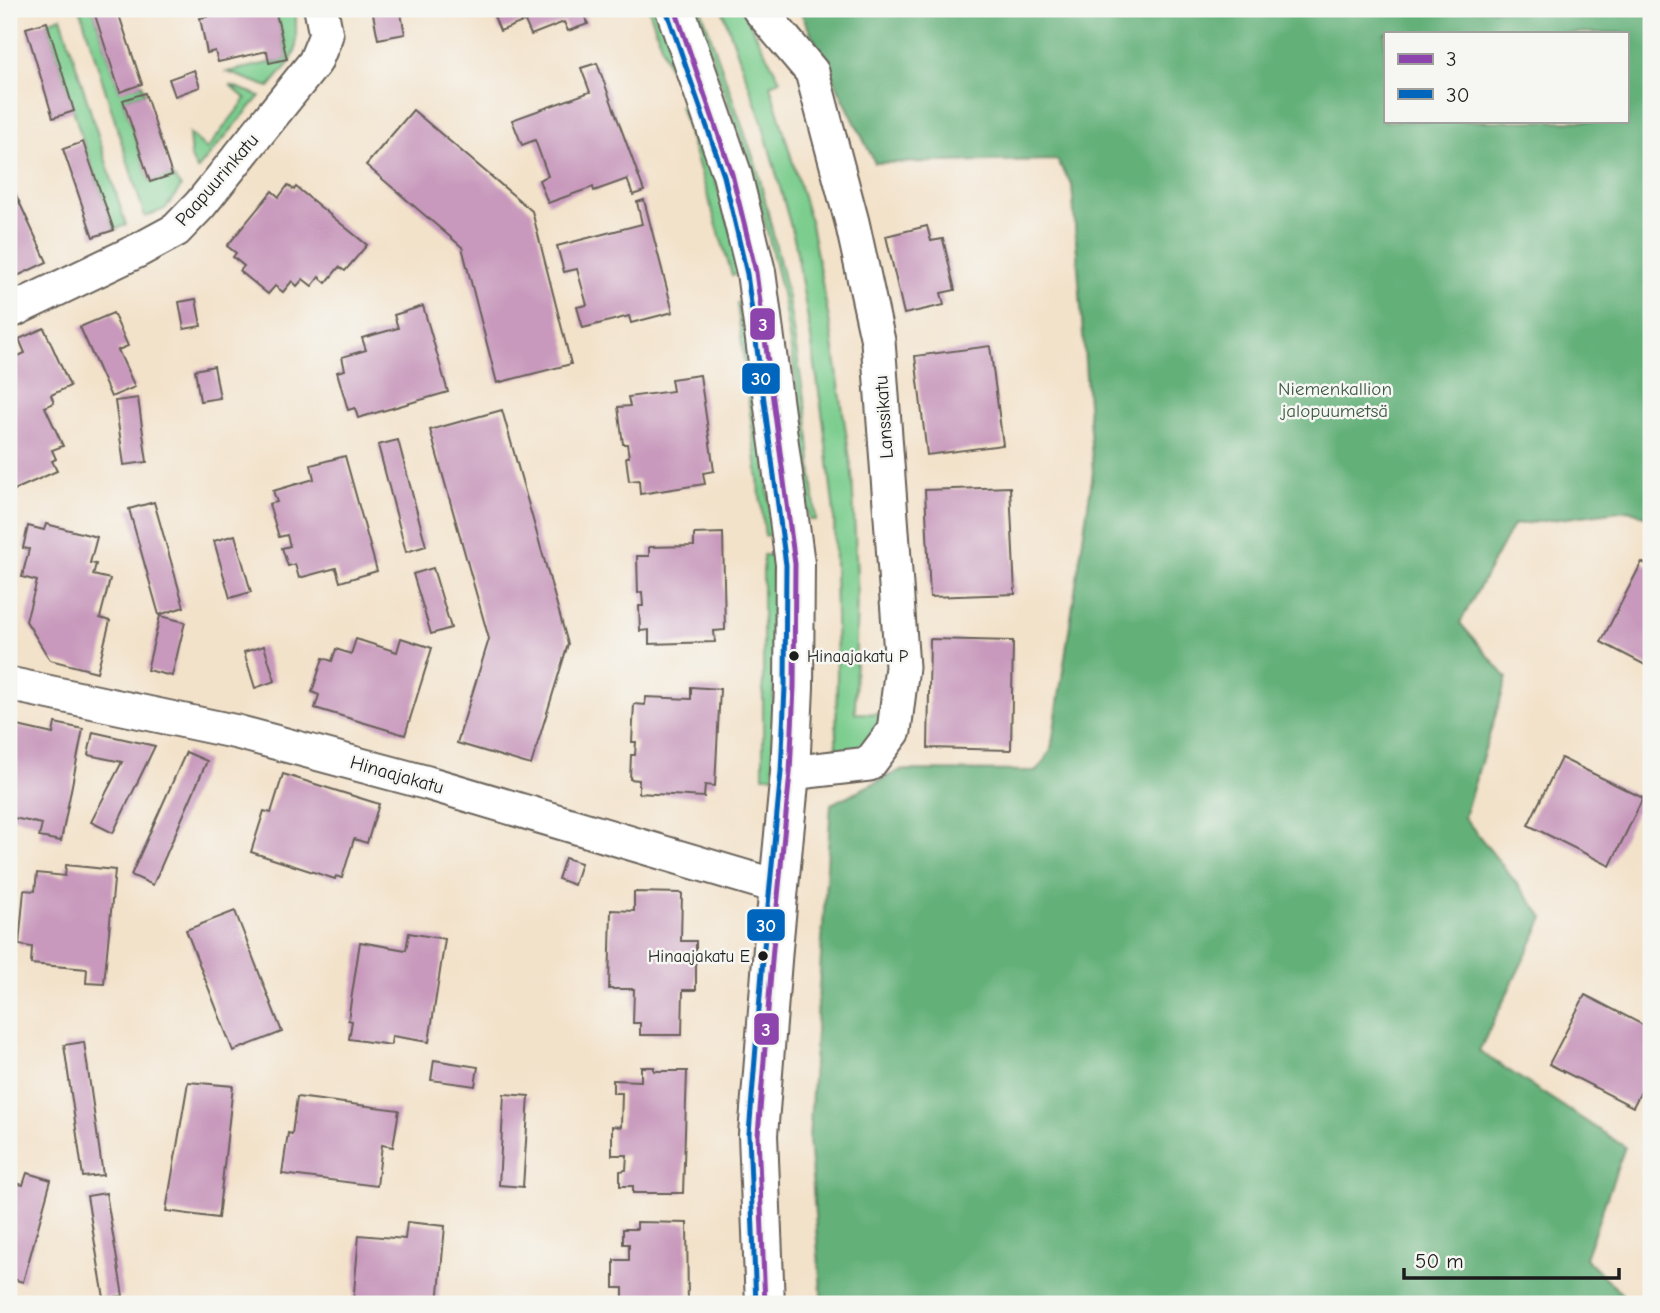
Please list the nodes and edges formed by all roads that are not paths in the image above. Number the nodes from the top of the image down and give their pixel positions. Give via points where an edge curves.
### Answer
1 (321, 9) edge
2 (675, 9) edge
3 (759, 9) edge
4 (9, 312) edge
5 (9, 684) edge
6 (790, 774) junction
7 (779, 887) junction
8 (765, 1304) edge

1 - 4 street, Paapuurinkatu via 326,35 315,62 176,230
2 - 6 street via 732,174 756,272 795,565
3 - 6 street, Lanssikatu via 811,72 852,222 878,341 902,667 894,731 869,764
5 - 7 street, Hinaajakatu via 250,735
6 - 7 street
7 - 8 street via 758,1135

